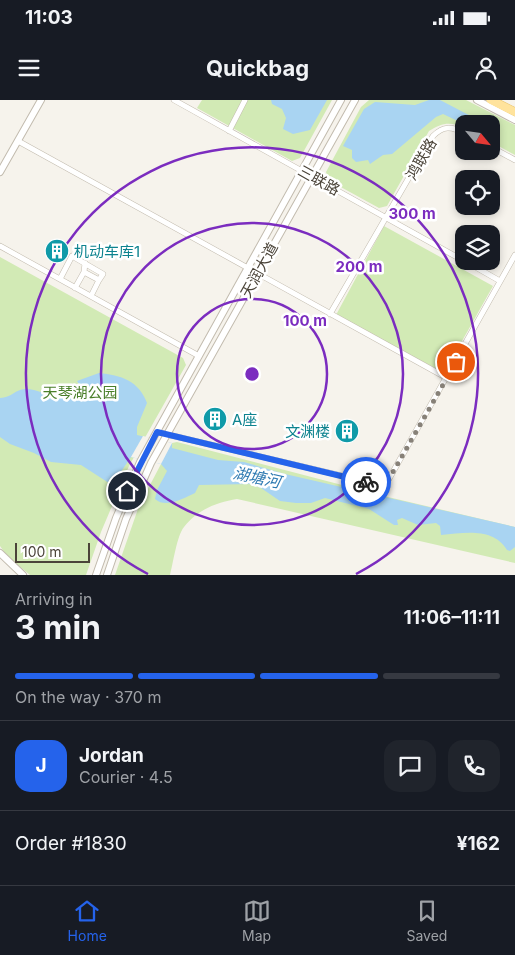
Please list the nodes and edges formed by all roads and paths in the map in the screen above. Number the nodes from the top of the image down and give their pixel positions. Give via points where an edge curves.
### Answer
1 (41, 100) edge
2 (174, 100) edge
3 (245, 100) edge
4 (340, 100) edge
5 (355, 100) edge
6 (477, 100) edge
7 (491, 100) edge
8 (515, 112) edge
9 (515, 120) edge
10 (229, 130) junction
11 (455, 130) edge
12 (18, 142) junction
13 (500, 152) edge
14 (515, 160) edge
15 (302, 171) junction
16 (0, 172) edge
17 (311, 176) junction
18 (387, 218) junction
19 (0, 246) edge
20 (515, 255) edge
21 (455, 256) edge
22 (85, 263) junction
23 (247, 268) junction
24 (480, 270) edge
25 (84, 272) junction
26 (257, 274) junction
27 (60, 279) junction
28 (99, 280) junction
29 (500, 281) junction
30 (75, 288) junction
31 (91, 296) junction
32 (330, 314) junction
33 (199, 356) junction
34 (447, 378) junction
35 (157, 432) junction
36 (165, 438) junction
37 (0, 553) edge
38 (23, 575) edge
39 (96, 575) edge
40 (107, 575) edge

1 - 12 street
2 - 10 street, 三联路
3 - 10 street
4 - 15 street, 天润大道
5 - 17 street, 天润大道
6 - 9 street
7 - 8 main road
10 - 15 street, 三联路
11 - 18 street, 鸿联路 via 447,127 433,136
12 - 16 street
12 - 23 street
13 - 14 street
15 - 17 street, 三联路
15 - 23 street, 天润大道
17 - 18 street, 三联路
17 - 26 street, 天润大道
18 - 21 street, 三联路
18 - 32 street, 鸿联路
19 - 27 street
20 - 29 street
22 - 25 street
22 - 27 street via 72,256
22 - 28 street via 105,274
23 - 26 street
23 - 33 street, 天润大道
24 - 29 street, 三联路
25 - 28 street
25 - 30 street
26 - 32 street
26 - 36 street, 天润大道
27 - 30 street
28 - 31 street
29 - 34 street
30 - 31 street
31 - 33 street
32 - 34 street
33 - 35 street, 天润大道
34 - 36 street via 385,486
35 - 36 street
35 - 39 street, 天润大道 via 116,518
36 - 40 street, 天润大道 via 126,519
37 - 38 street

